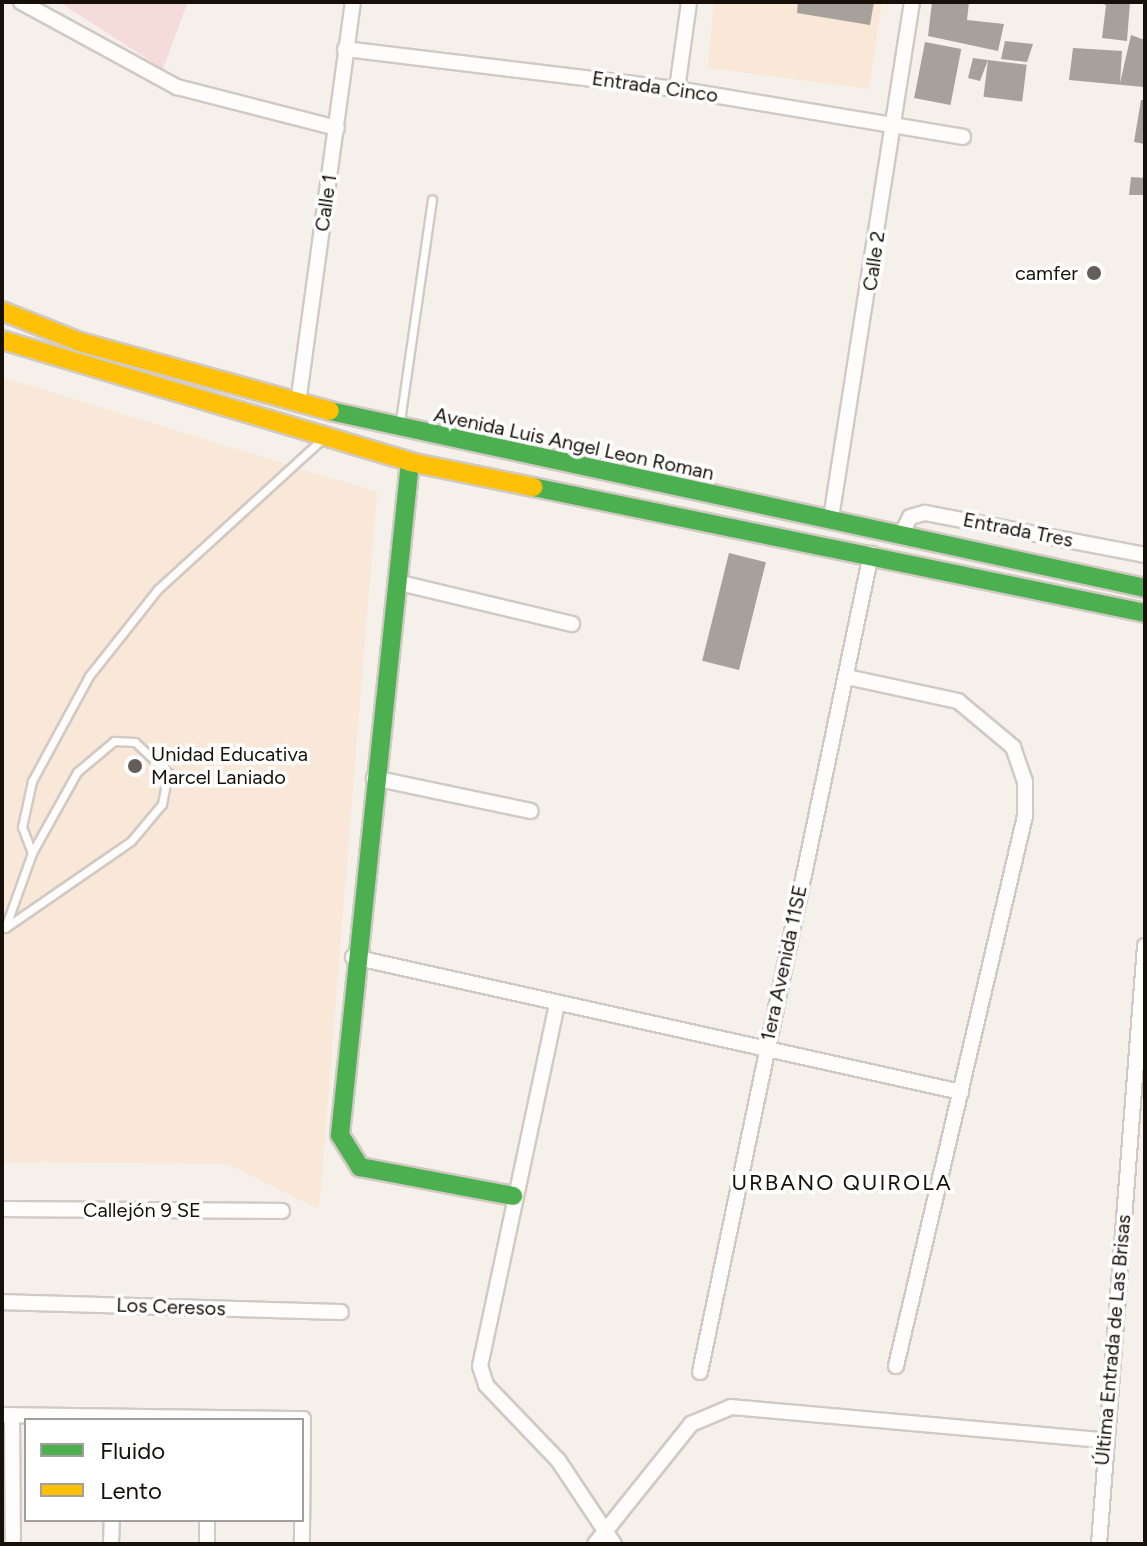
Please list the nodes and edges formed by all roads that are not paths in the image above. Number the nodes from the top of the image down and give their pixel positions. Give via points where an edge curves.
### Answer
1 (21, 2) edge
2 (353, 2) edge
3 (689, 2) edge
4 (912, 2) edge
5 (345, 49) junction
6 (677, 89) junction
7 (894, 124) junction
8 (337, 128) junction
9 (963, 137) dead end
10 (432, 199) dead end
11 (2, 311) edge
12 (2, 340) edge
13 (298, 403) junction
14 (399, 430) junction
15 (324, 438) junction
16 (410, 462) junction
17 (831, 518) junction
18 (901, 535) junction
19 (871, 554) junction
20 (1145, 555) edge
21 (396, 582) junction
22 (1145, 588) edge
23 (1145, 613) edge
24 (572, 624) dead end
25 (847, 677) junction
26 (374, 778) junction
27 (531, 811) dead end
28 (32, 853) junction
29 (4, 929) edge
30 (1145, 946) edge
31 (353, 957) junction
32 (557, 1004) junction
33 (766, 1049) junction
34 (961, 1092) junction
35 (513, 1196) junction
36 (2, 1209) edge
37 (282, 1211) dead end
38 (2, 1302) edge
39 (341, 1312) dead end
40 (896, 1366) dead end
41 (700, 1372) dead end
42 (7, 1415) edge
43 (112, 1417) edge
44 (208, 1418) edge
45 (1104, 1440) junction
46 (112, 1522) edge
47 (207, 1522) edge
48 (302, 1522) edge
49 (611, 1538) edge
50 (13, 1544) edge
51 (111, 1544) edge
52 (207, 1544) edge
53 (302, 1544) edge
54 (595, 1544) edge
55 (1099, 1544) edge

1 - 8 street via 177,87
2 - 5 street, Calle 1
3 - 6 street
4 - 7 street, Calle 2
5 - 6 street, Entrada Cinco
5 - 8 street, Calle 1
6 - 7 street, Entrada Cinco
7 - 9 street, Entrada Cinco
7 - 17 street, Calle 2
8 - 13 street, Calle 1
10 - 14 lane
11 - 13 main road, Avenida Luis Angel Leon Roman via 80,342
12 - 15 main road
13 - 14 main road, Avenida Luis Angel Leon Roman
14 - 17 main road, Avenida Luis Angel Leon Roman
15 - 16 main road
15 - 28 lane via 158,589 89,676 32,781 22,827
16 - 19 main road
16 - 21 main road
17 - 18 main road, Avenida Luis Angel Leon Roman
18 - 20 street, Entrada Tres via 910,517 925,513
18 - 22 main road, Avenida Luis Angel Leon Roman
19 - 23 main road
19 - 25 street, 1era Avenida 11SE
21 - 24 street
21 - 26 main road
25 - 33 street, 1era Avenida 11SE
25 - 34 street via 958,701 1013,747 1025,781 1025,816
26 - 27 street
26 - 31 main road
28 - 29 lane
28 - 29 lane via 77,772 114,741 135,742 168,773 162,804 131,841
30 - 45 street, Última Entrada de Las Brisas
31 - 32 street
31 - 35 main road via 340,1135 345,1153 360,1167
32 - 33 street
32 - 35 street
33 - 34 street
33 - 41 street, 1era Avenida 11SE
34 - 40 street
35 - 49 street via 480,1366 486,1385 558,1460
36 - 37 street, Callejón 9 SE
38 - 39 street, Los Ceresos
42 - 43 street
42 - 50 street
43 - 44 street
45 - 49 street via 731,1407 691,1424
45 - 55 street, Última Entrada de Las Brisas
46 - 51 street
47 - 52 street
48 - 53 street
49 - 54 street

